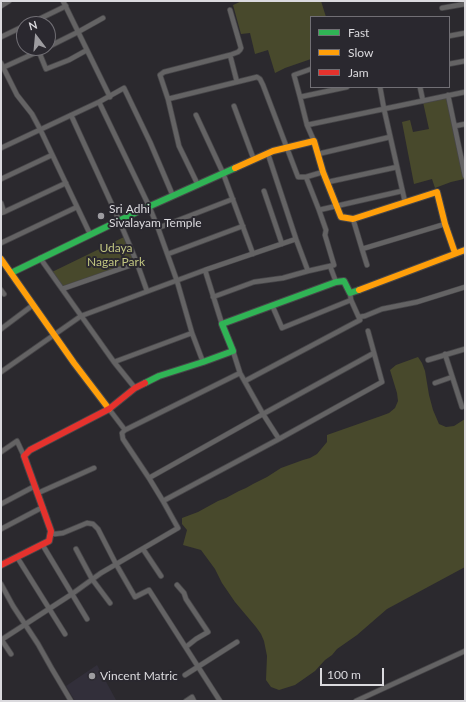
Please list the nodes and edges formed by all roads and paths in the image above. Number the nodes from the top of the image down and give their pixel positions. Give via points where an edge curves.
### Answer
1 (9, 1) edge
2 (64, 3) edge
3 (465, 4) edge
4 (1, 6) edge
5 (442, 8) dead end
6 (230, 10) dead end
7 (42, 16) edge
8 (103, 18) dead end
9 (16, 30) edge
10 (78, 32) junction
11 (465, 33) edge
12 (450, 36) edge
13 (1, 38) edge
14 (56, 43) edge
15 (87, 50) junction
16 (230, 55) junction
17 (28, 56) edge
18 (40, 56) edge
19 (465, 61) edge
20 (450, 64) edge
21 (2, 67) edge
22 (310, 69) edge
23 (237, 82) junction
24 (342, 88) edge
25 (380, 88) edge
26 (420, 88) edge
27 (465, 92) edge
28 (448, 95) junction
29 (110, 97) junction
30 (300, 97) junction
31 (168, 99) junction
32 (423, 101) junction
33 (99, 102) junction
34 (234, 106) dead end
35 (384, 109) junction
36 (71, 115) junction
37 (196, 115) dead end
38 (465, 124) edge
39 (307, 125) junction
40 (455, 126) junction
41 (40, 129) junction
42 (390, 137) junction
43 (314, 141) junction
44 (1, 148) edge
45 (287, 148) junction
46 (463, 153) edge
47 (268, 154) junction
48 (318, 154) junction
49 (52, 155) junction
50 (254, 160) junction
51 (397, 167) junction
52 (323, 172) junction
53 (223, 173) junction
54 (465, 176) edge
55 (306, 177) junction
56 (1, 180) edge
57 (328, 182) junction
58 (66, 183) junction
59 (198, 185) junction
60 (264, 191) dead end
61 (402, 191) junction
62 (173, 196) junction
63 (233, 199) junction
64 (405, 202) junction
65 (1, 203) edge
66 (149, 206) junction
67 (337, 206) junction
68 (77, 207) junction
69 (318, 210) junction
70 (3, 213) edge
71 (353, 219) junction
72 (119, 220) junction
73 (445, 224) junction
74 (243, 226) junction
75 (158, 228) junction
76 (90, 234) junction
77 (296, 239) junction
78 (1, 243) edge
79 (282, 244) junction
80 (362, 249) junction
81 (465, 250) edge
82 (455, 253) junction
83 (168, 254) junction
84 (253, 254) junction
85 (40, 258) junction
86 (1, 259) edge
87 (137, 263) junction
88 (367, 265) dead end
89 (330, 266) junction
90 (204, 270) junction
91 (10, 272) junction
92 (308, 272) junction
93 (177, 281) junction
94 (336, 282) junction
95 (465, 287) edge
96 (62, 289) junction
97 (1, 290) edge
98 (147, 291) junction
99 (4, 294) dead end
100 (350, 296) junction
101 (213, 297) junction
102 (33, 305) junction
103 (272, 305) junction
104 (80, 316) junction
105 (359, 317) junction
106 (222, 324) junction
107 (1, 329) edge
108 (368, 332) dead end
109 (192, 333) junction
110 (54, 334) junction
111 (465, 348) edge
112 (233, 350) junction
113 (374, 353) junction
114 (445, 354) junction
115 (428, 360) dead end
116 (114, 362) junction
117 (203, 362) junction
118 (1, 372) edge
119 (240, 373) junction
120 (452, 377) junction
121 (245, 381) junction
122 (435, 383) dead end
123 (135, 388) junction
124 (462, 406) dead end
125 (108, 408) junction
126 (262, 414) junction
127 (125, 430) junction
128 (279, 439) junction
129 (1, 452) edge
130 (24, 456) junction
131 (94, 468) dead end
132 (148, 478) junction
133 (35, 486) junction
134 (38, 493) junction
135 (163, 501) junction
136 (1, 504) edge
137 (43, 507) junction
138 (1, 529) edge
139 (50, 533) junction
140 (42, 544) junction
141 (76, 549) dead end
142 (143, 549) junction
143 (17, 557) junction
144 (116, 564) junction
145 (1, 565) edge
146 (161, 576) dead end
147 (92, 579) junction
148 (1, 584) edge
149 (177, 585) dead end
150 (72, 594) junction
151 (110, 603) dead end
152 (49, 609) junction
153 (87, 619) dead end
154 (26, 625) junction
155 (64, 634) dead end
156 (1, 640) edge
157 (237, 642) dead end
158 (186, 647) junction
159 (465, 651) edge
160 (12, 654) dead end
161 (198, 666) junction
162 (186, 675) dead end
163 (71, 701) edge
164 (186, 701) edge
165 (194, 701) edge
166 (220, 701) edge
167 (356, 701) edge

1 - 4 street
2 - 7 street
2 - 10 street
3 - 5 street
6 - 16 street via 240,50
8 - 10 street
9 - 13 street
10 - 14 street
10 - 15 street
11 - 12 street
15 - 18 street via 46,69
15 - 29 street
16 - 23 street
16 - 31 street via 164,72 160,75
17 - 21 street
19 - 20 street
21 - 41 street
22 - 30 street via 294,75
23 - 31 street
23 - 45 street via 257,77 260,79
24 - 30 street
25 - 35 street
26 - 32 street
27 - 28 street
28 - 32 street
28 - 40 street
29 - 33 street
29 - 62 street via 124,88
30 - 39 street
31 - 59 street via 179,146
32 - 35 street
33 - 36 street
33 - 66 street
34 - 50 street
35 - 39 street
35 - 42 street
36 - 41 street
36 - 72 street
37 - 53 street
38 - 40 street
39 - 43 street
40 - 46 street
41 - 44 street
41 - 49 street
42 - 48 street
42 - 51 street
43 - 45 street
43 - 48 street
45 - 47 street
45 - 55 street via 298,177
46 - 54 street
47 - 50 street
47 - 77 street
48 - 52 street
49 - 56 street
49 - 58 street
50 - 53 street
51 - 57 street
51 - 61 street
52 - 55 street
52 - 57 street
53 - 59 street
53 - 63 street
55 - 69 street
57 - 67 street
58 - 68 street
58 - 70 street
59 - 62 street
60 - 79 street
61 - 64 street
61 - 67 street
62 - 66 street
63 - 74 street
63 - 75 street
64 - 71 street
64 - 73 street via 437,192
65 - 70 street
66 - 72 street
66 - 75 street
67 - 69 street
67 - 71 street via 341,217
68 - 76 street
68 - 78 street
69 - 89 street via 326,230 325,235 334,265
71 - 80 street
72 - 76 street
72 - 87 street
73 - 80 street
73 - 82 street
74 - 83 street
74 - 84 street
75 - 83 street
76 - 85 street
77 - 79 street
77 - 92 street
79 - 84 street
80 - 88 street
81 - 82 street
82 - 100 street
83 - 93 street
84 - 90 street
85 - 91 street
85 - 96 street
86 - 91 street
87 - 96 street
87 - 98 street
89 - 92 street
89 - 94 street
90 - 93 street
90 - 101 street
91 - 102 street
92 - 101 street via 254,282
93 - 98 street
93 - 109 street
94 - 100 street via 344,281
94 - 103 street
95 - 105 street
96 - 104 street
97 - 99 street
98 - 104 street
100 - 103 street via 282,328
100 - 105 street
101 - 106 street
102 - 107 street
102 - 110 street
103 - 106 street
104 - 110 street
104 - 116 street
105 - 121 street via 360,320
106 - 112 street
108 - 113 street
109 - 116 street
109 - 117 street
110 - 118 street
110 - 125 street
111 - 114 street
112 - 117 street
112 - 119 street
113 - 126 street
113 - 128 street via 382,382
114 - 115 street
114 - 120 street
116 - 123 street
117 - 123 street via 160,376
119 - 121 street
119 - 127 street
120 - 122 street
120 - 124 street
121 - 126 street
123 - 125 street
125 - 127 street
125 - 130 street via 30,450
126 - 128 street
126 - 132 street
127 - 132 street via 122,433 123,439
128 - 135 street
129 - 130 street via 17,441
130 - 133 street
131 - 134 street
132 - 135 street
133 - 134 street
133 - 136 street
134 - 137 street
135 - 142 street via 178,528
137 - 138 street
137 - 139 street
139 - 140 street via 49,541
139 - 144 street via 63,533 87,523 93,524
140 - 143 street
140 - 150 street
141 - 147 street
142 - 144 street
142 - 146 street
143 - 145 street
143 - 152 street
144 - 147 street
144 - 158 street via 135,597 149,590
147 - 150 street
147 - 151 street
148 - 154 street
149 - 158 street via 208,632
150 - 152 street
150 - 153 street
152 - 154 street
152 - 155 street
154 - 156 street
154 - 163 street
156 - 160 street
157 - 161 street
158 - 161 street
159 - 167 street
161 - 162 street
161 - 166 street
164 - 165 street via 192,697

